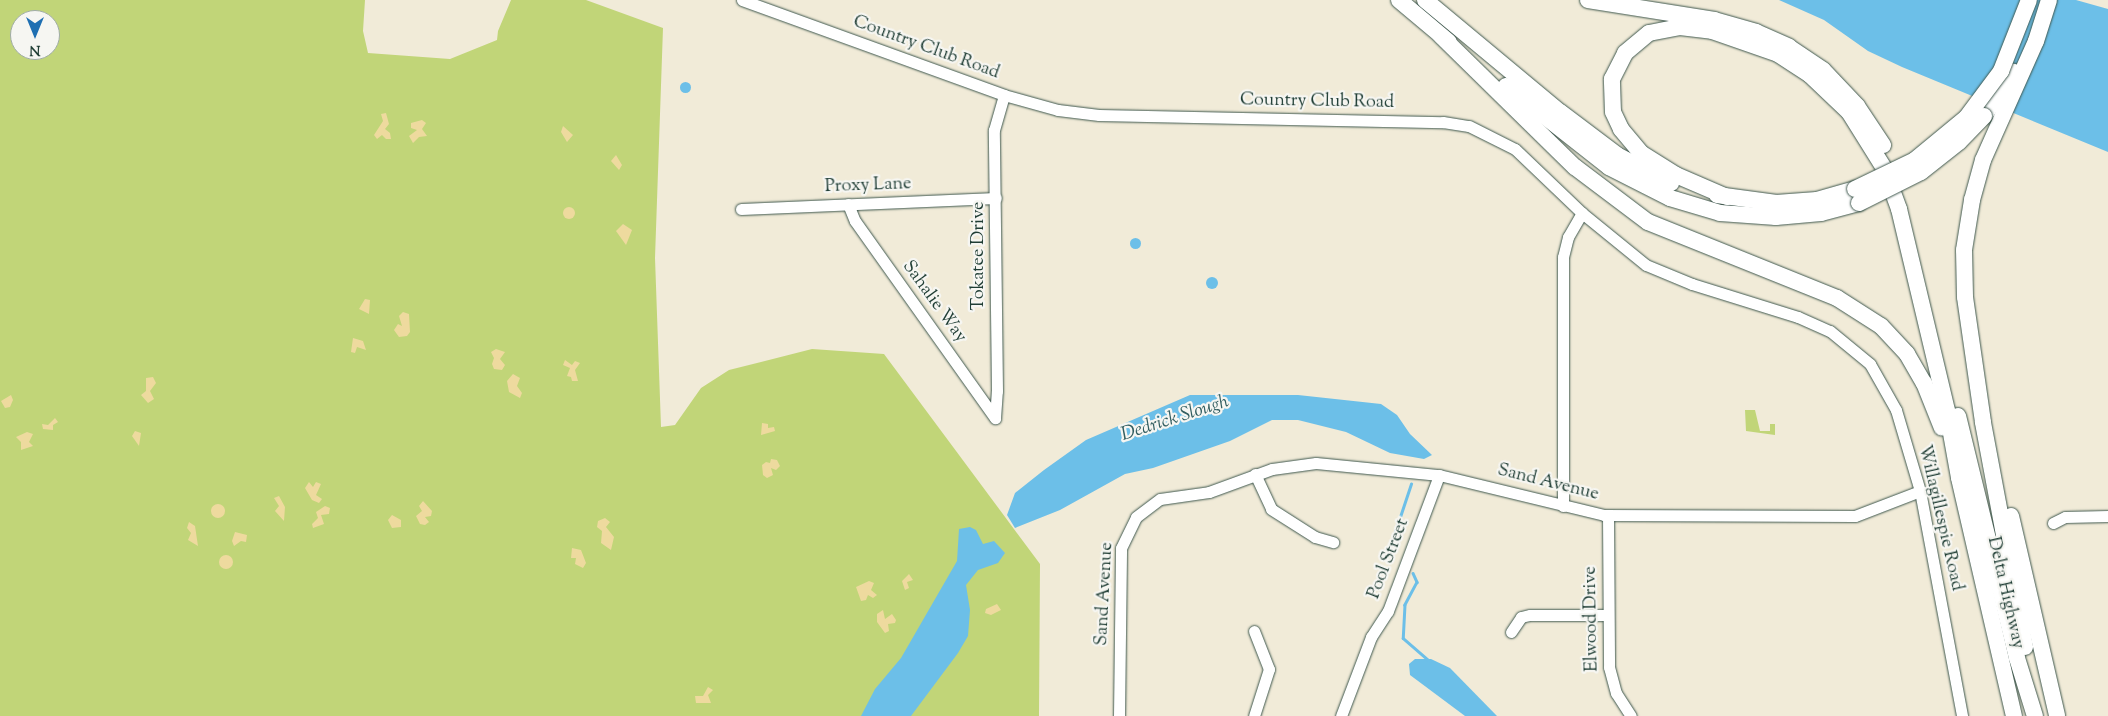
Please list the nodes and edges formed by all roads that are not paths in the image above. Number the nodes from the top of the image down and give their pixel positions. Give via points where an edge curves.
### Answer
1 (742, 0) edge
2 (1399, 0) edge
3 (1426, 0) edge
4 (1588, 0) edge
5 (2029, 0) edge
6 (2042, 0) edge
7 (2050, 0) edge
8 (1441, 36) junction
9 (1004, 96) junction
10 (1857, 196) junction
11 (1727, 197) junction
12 (996, 198) junction
13 (848, 204) junction
14 (741, 209) dead end
15 (1582, 213) junction
16 (1977, 371) junction
17 (995, 418) joint
18 (1255, 474) junction
19 (1439, 476) junction
20 (1959, 478) junction
21 (1920, 491) junction
22 (1563, 506) junction
23 (1608, 516) junction
24 (2108, 516) edge
25 (2052, 523) dead end
26 (1333, 542) dead end
27 (1608, 615) junction
28 (1254, 631) dead end
29 (1511, 632) dead end
30 (1119, 716) edge
31 (1254, 716) edge
32 (1341, 716) edge
33 (1631, 716) edge
34 (1962, 716) edge
35 (2014, 716) edge
36 (2036, 716) edge
37 (2057, 716) edge

1 - 9 street, Country Club Road
2 - 8 highway
3 - 11 highway via 1560,112 1617,155 1675,185
4 - 36 highway via 1714,20 1756,32 1789,47 1822,70 1871,124 1906,200 2017,658
5 - 10 highway, bridge via 2001,71 1966,118 1915,160
6 - 10 highway, bridge via 2016,66 1974,128 1921,172
7 - 16 highway via 2036,41 1984,160 1972,200 1964,250 1964,297
8 - 10 highway via 1609,167 1670,198 1720,213 1776,217 1821,213
8 - 20 highway via 1575,167 1648,222 1837,298 1881,326 1907,354 1924,384
9 - 12 street, Tokatee Drive via 994,130
9 - 15 street, Country Club Road via 1058,110 1099,115 1463,124 1494,136 1515,149
10 - 11 highway via 1776,203
11 - 20 highway via 1676,174 1648,157 1621,129 1613,112 1612,79 1625,52 1650,33 1680,27 1744,39 1778,54 1810,75 1849,112 1884,168 1898,209 1947,411
12 - 13 street, Proxy Lane
12 - 17 street, Tokatee Drive
13 - 14 street, Proxy Lane
13 - 17 street, Sahalie Way via 855,221
15 - 21 street, Willagillespie Road via 1646,265 1692,284 1798,317 1830,331 1855,349 1870,364 1896,410
15 - 22 street via 1565,245 1563,257
16 - 36 highway via 1983,422
16 - 37 highway
18 - 19 street, Sand Avenue via 1281,467 1323,464
18 - 26 street via 1271,509 1315,537
18 - 30 street, Sand Avenue via 1209,492 1160,499 1142,511 1127,529 1120,564
19 - 22 street, Sand Avenue
19 - 32 street, Pool Street via 1388,611 1365,652
20 - 35 highway, Delta Highway
21 - 23 street, Sand Avenue via 1855,516
21 - 34 street, Willagillespie Road
22 - 23 street, Sand Avenue
23 - 27 street, Elwood Drive
24 - 25 street via 2065,517
27 - 29 street via 1525,616
27 - 33 street, Elwood Drive via 1610,675 1618,698
28 - 31 street via 1269,669

